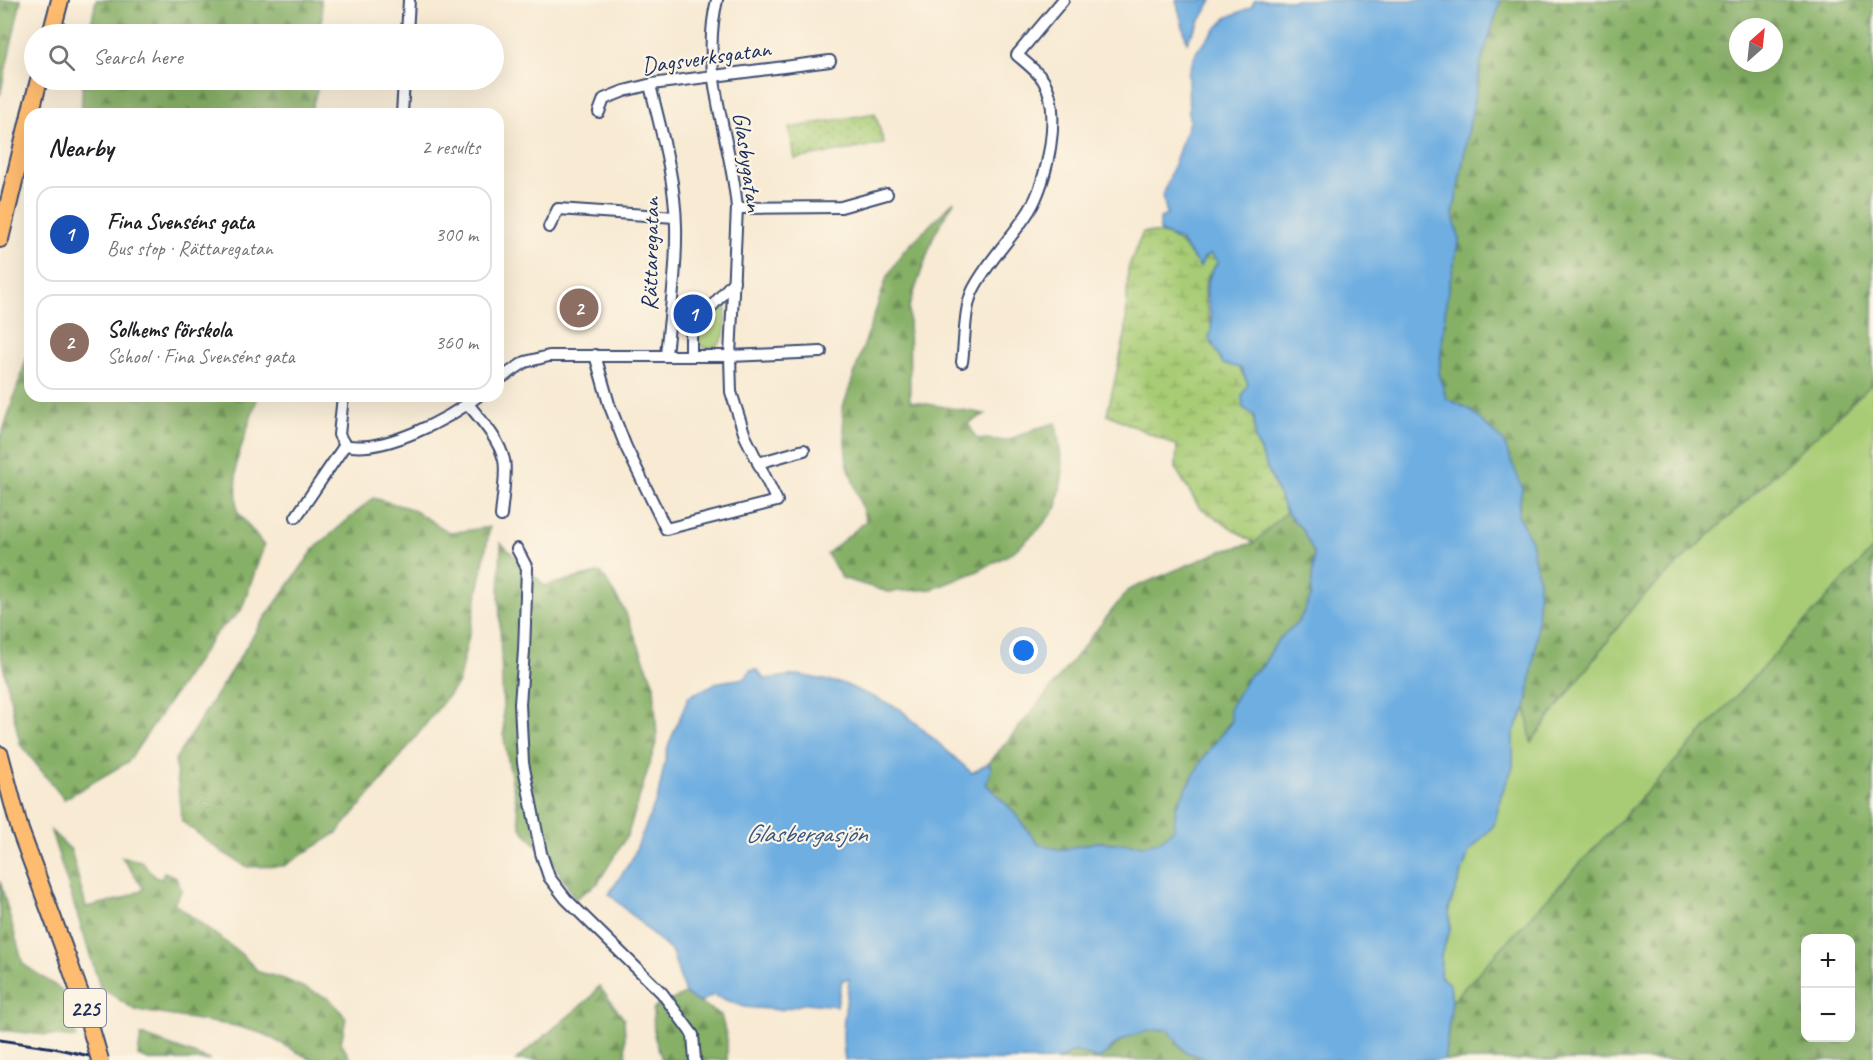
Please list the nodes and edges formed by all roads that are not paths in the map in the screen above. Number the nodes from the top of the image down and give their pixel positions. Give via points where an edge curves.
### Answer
1 (60, 0) edge
2 (409, 0) edge
3 (717, 0) edge
4 (1063, 0) edge
5 (54, 24) edge
6 (408, 24) edge
7 (830, 61) dead end
8 (712, 76) junction
9 (650, 85) junction
10 (36, 90) edge
11 (403, 90) edge
12 (32, 108) edge
13 (402, 108) edge
14 (599, 112) dead end
15 (24, 139) edge
16 (887, 194) dead end
17 (737, 208) junction
18 (675, 217) junction
19 (549, 227) dead end
20 (0, 239) edge
21 (734, 281) junction
22 (821, 352) dead end
23 (595, 355) junction
24 (666, 355) junction
25 (690, 356) junction
26 (730, 356) junction
27 (962, 362) dead end
28 (504, 376) edge
29 (342, 402) edge
30 (470, 402) edge
31 (468, 404) junction
32 (345, 445) junction
33 (804, 450) dead end
34 (758, 463) junction
35 (501, 516) dead end
36 (296, 517) dead end
37 (517, 549) dead end
38 (0, 755) edge
39 (100, 1060) edge
40 (695, 1060) edge

1 - 5 main road
2 - 6 street
3 - 8 street, Glasbygatan via 710,40
4 - 27 street via 1017,55 1038,74 1048,92 1049,156 1031,207 974,290
7 - 8 street, Dagsverksgatan
8 - 9 street, Dagsverksgatan
8 - 17 street, Glasbygatan
9 - 14 street, Dagsverksgatan via 604,99
9 - 18 street, Rättaregatan via 671,178
10 - 12 main road
11 - 13 street
15 - 20 main road
16 - 17 street via 841,207
17 - 21 street, Glasbygatan
18 - 19 street via 558,209
18 - 24 street, Rättaregatan via 676,253
21 - 25 street via 693,328
21 - 26 street, Glasbygatan
22 - 26 street
23 - 24 street
23 - 28 street via 533,359
23 - 34 street, Glasbygatan via 626,447 666,530 777,501
24 - 25 street
25 - 26 street
26 - 34 street, Glasbygatan via 735,406
29 - 32 street via 339,435
30 - 31 street
31 - 32 street via 434,424 385,444
31 - 35 street via 505,461
32 - 36 street
33 - 34 street
37 - 40 street via 527,568 520,704 523,763 536,836 549,877 566,899 662,993 693,1035
38 - 39 main road, 225, bridge via 20,830

